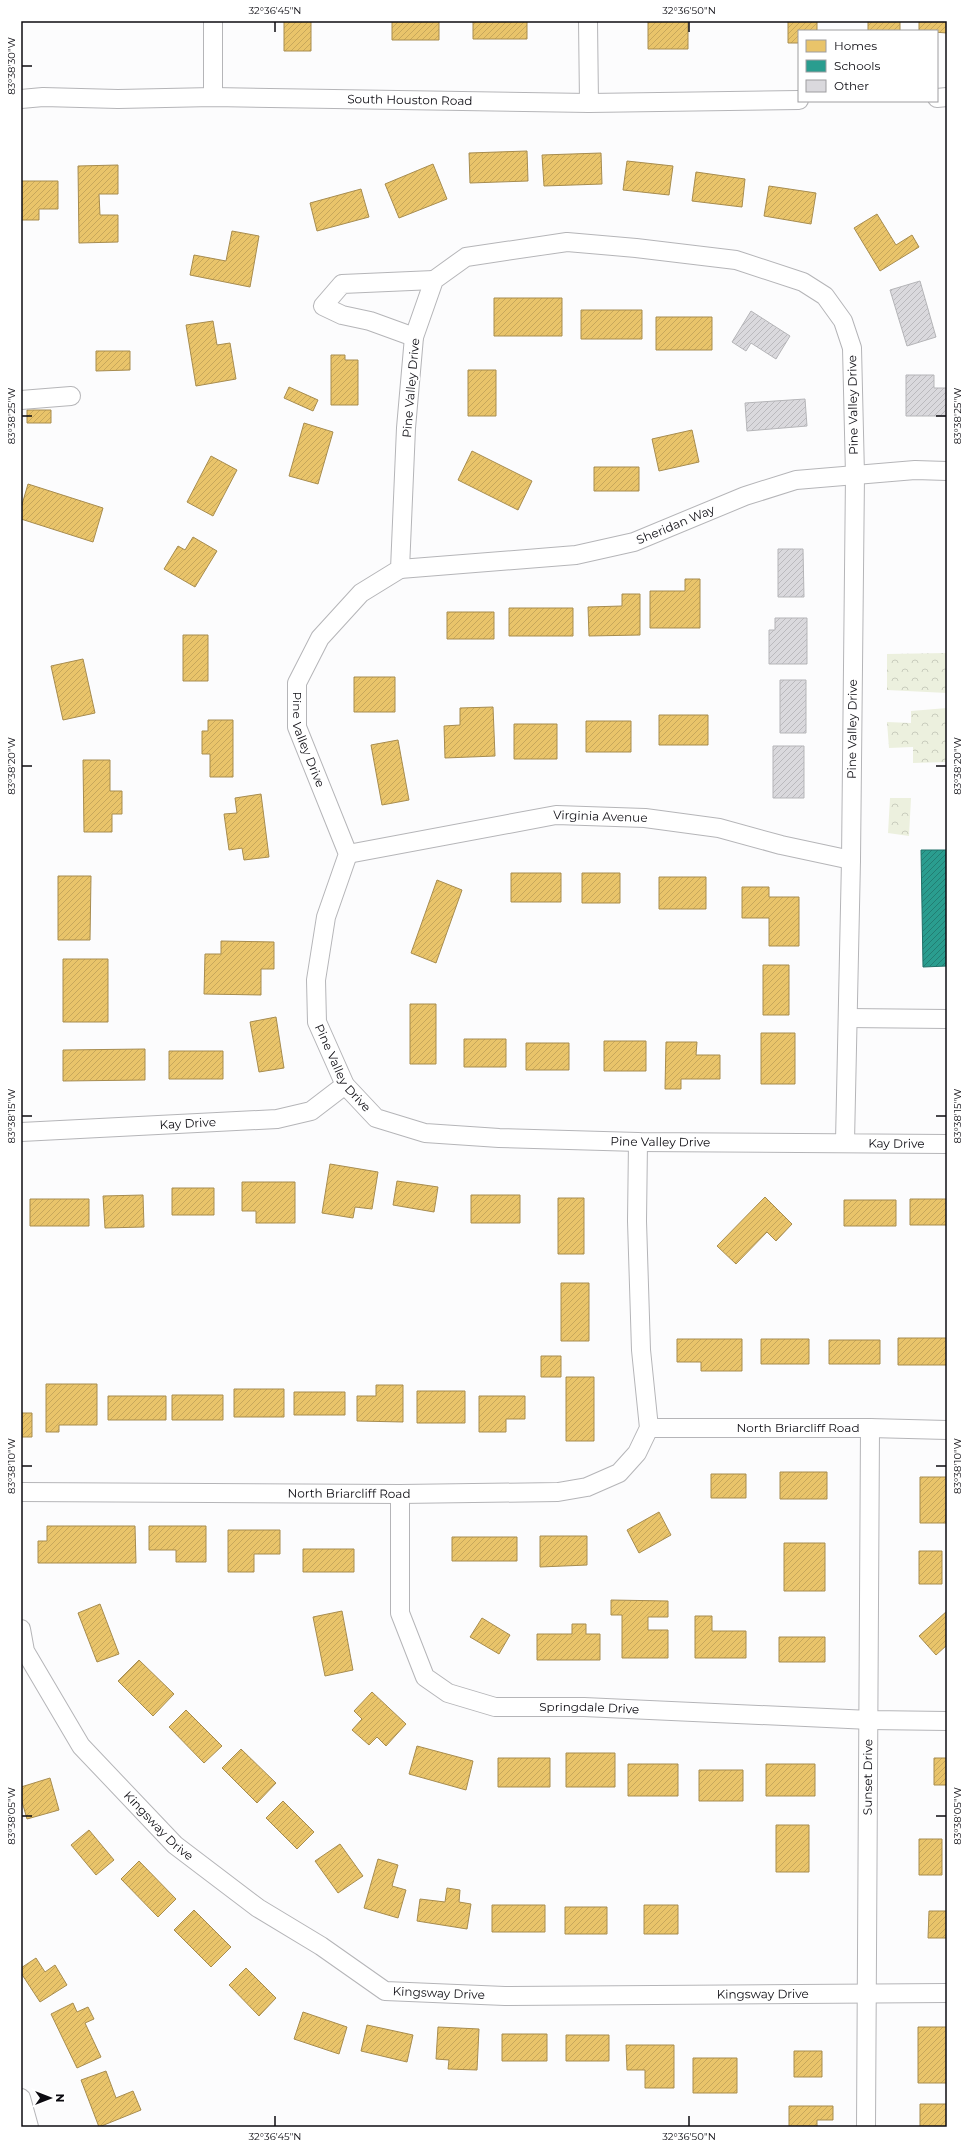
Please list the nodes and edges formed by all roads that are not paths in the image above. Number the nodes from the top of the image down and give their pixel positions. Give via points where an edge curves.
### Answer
1 (213, 21) edge
2 (588, 21) edge
3 (213, 97) junction
4 (21, 99) edge
5 (798, 100) edge
6 (590, 103) junction
7 (434, 280) junction
8 (414, 337) junction
9 (71, 396) dead end
10 (21, 400) edge
11 (947, 471) edge
12 (855, 474) junction
13 (400, 569) junction
14 (348, 854) junction
15 (851, 860) junction
16 (848, 1018) junction
17 (947, 1019) edge
18 (345, 1085) junction
19 (21, 1132) edge
20 (638, 1142) junction
21 (846, 1142) junction
22 (947, 1144) edge
23 (649, 1428) junction
24 (870, 1428) junction
25 (947, 1430) edge
26 (21, 1492) edge
27 (400, 1494) junction
28 (21, 1629) edge
29 (870, 1720) junction
30 (947, 1721) edge
31 (866, 1993) junction
32 (947, 1993) edge
33 (21, 2098) edge
34 (28, 2127) edge
35 (866, 2127) edge

1 - 3 street
2 - 6 street
3 - 4 street, South Houston Road
3 - 6 street, South Houston Road
5 - 6 street, South Houston Road
7 - 8 street, Pine Valley Drive
7 - 8 street via 342,284 323,306 342,315 370,321
7 - 12 street, Pine Valley Drive via 466,257 567,242 736,260 803,282 825,296 843,321 852,348
8 - 13 street, Pine Valley Drive via 406,428
9 - 10 street
11 - 12 street, Sheridan Way via 915,470
12 - 13 street, Sheridan Way via 796,480 745,496 634,542 576,555
12 - 15 street, Pine Valley Drive
13 - 14 street, Pine Valley Drive via 361,593 320,638 298,683 298,727
14 - 15 street, Virginia Avenue via 556,815 645,818 719,828
14 - 18 street, Pine Valley Drive via 326,917 316,980 317,1022
15 - 16 street, Pine Valley Drive
16 - 17 street
16 - 21 street, Pine Valley Drive
18 - 19 street, Kay Drive via 311,1111 277,1120
18 - 20 street, Pine Valley Drive via 376,1118 425,1133
20 - 21 street, Pine Valley Drive
20 - 23 street via 636,1221 641,1342
21 - 22 street, Kay Drive
23 - 24 street, North Briarcliff Road
23 - 27 street, North Briarcliff Road via 637,1453 619,1473 587,1487 558,1492
24 - 25 street, North Briarcliff Road
24 - 29 street, Sunset Drive
26 - 27 street, North Briarcliff Road
27 - 29 street, Springdale Drive via 400,1613 425,1677 448,1693 495,1707 584,1707
28 - 31 street, Kingsway Drive via 24,1651 81,1746 175,1845 258,1908 321,1946 385,1991 505,1996
29 - 30 street, Springdale Drive
29 - 31 street, Sunset Drive
31 - 32 street, Kingsway Drive
31 - 35 street, Sunset Drive
33 - 34 street

